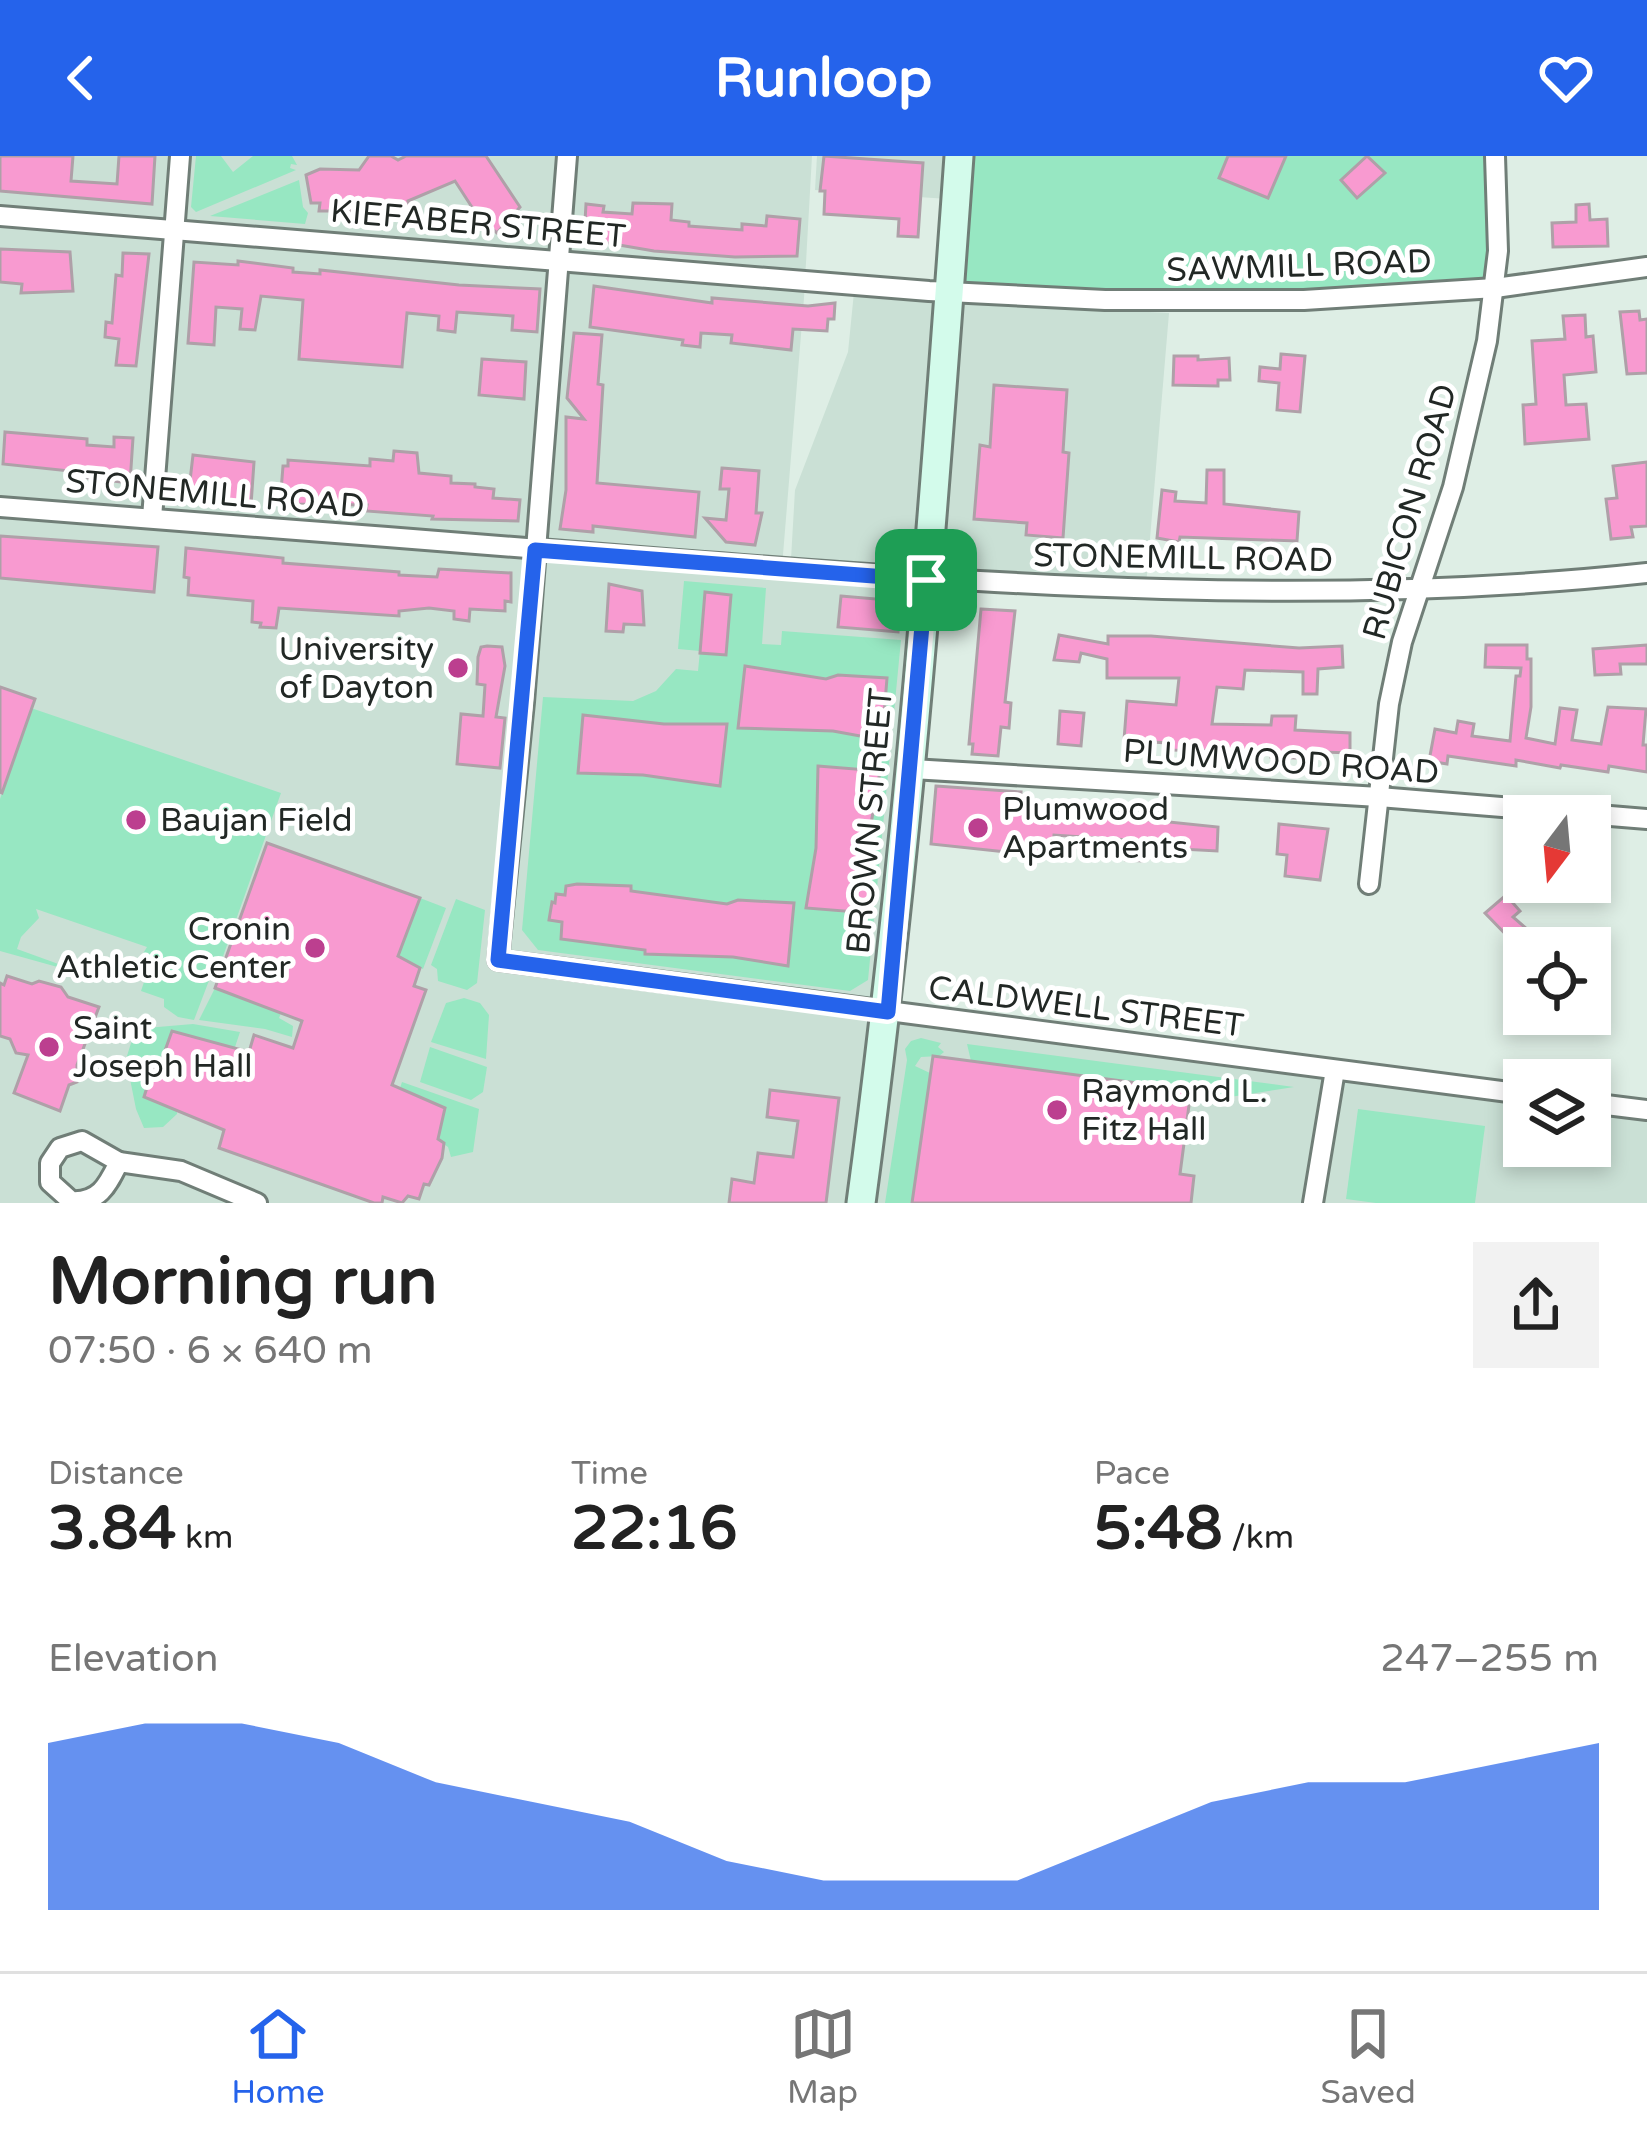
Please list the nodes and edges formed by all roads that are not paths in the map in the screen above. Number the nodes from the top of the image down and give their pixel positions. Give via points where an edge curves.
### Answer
1 (180, 156) edge
2 (567, 156) edge
3 (959, 156) edge
4 (1495, 156) edge
5 (0, 216) edge
6 (174, 230) junction
7 (558, 261) junction
8 (1647, 267) edge
9 (1495, 288) junction
10 (951, 292) junction
11 (0, 507) edge
12 (152, 518) junction
13 (535, 550) junction
14 (1647, 573) edge
15 (926, 580) junction
16 (1418, 590) junction
17 (912, 769) junction
18 (1379, 797) junction
19 (1647, 819) edge
20 (1369, 884) dead end
21 (888, 1012) junction
22 (1335, 1070) junction
23 (1503, 1091) edge
24 (1611, 1106) edge
25 (1647, 1110) edge
26 (119, 1162) dead end
27 (257, 1203) edge
28 (861, 1203) edge
29 (1313, 1203) edge

1 - 6 street
2 - 7 street
3 - 10 street, BROWN STREET
4 - 9 street, RUBICON ROAD
5 - 6 street, KIEFABER STREET
6 - 7 street, KIEFABER STREET
6 - 12 street
7 - 10 street, KIEFABER STREET
7 - 13 street
8 - 9 street, SAWMILL ROAD
9 - 10 street, SAWMILL ROAD via 1184,302
9 - 16 street, RUBICON ROAD via 1472,416
10 - 15 street, BROWN STREET
11 - 12 street, STONEMILL ROAD
12 - 13 street, STONEMILL ROAD
13 - 15 street, STONEMILL ROAD
13 - 21 street, CALDWELL STREET via 498,960
14 - 16 street, STONEMILL ROAD
15 - 16 street, STONEMILL ROAD via 1166,592
15 - 17 street, BROWN STREET
16 - 18 street, RUBICON ROAD via 1390,697
17 - 18 street, PLUMWOOD ROAD
17 - 21 street, BROWN STREET
18 - 19 street, PLUMWOOD ROAD
18 - 20 street, RUBICON ROAD
21 - 22 street, CALDWELL STREET
21 - 28 street, BROWN STREET
22 - 23 street, CALDWELL STREET
22 - 29 street
24 - 25 street
26 - 27 street via 181,1171

